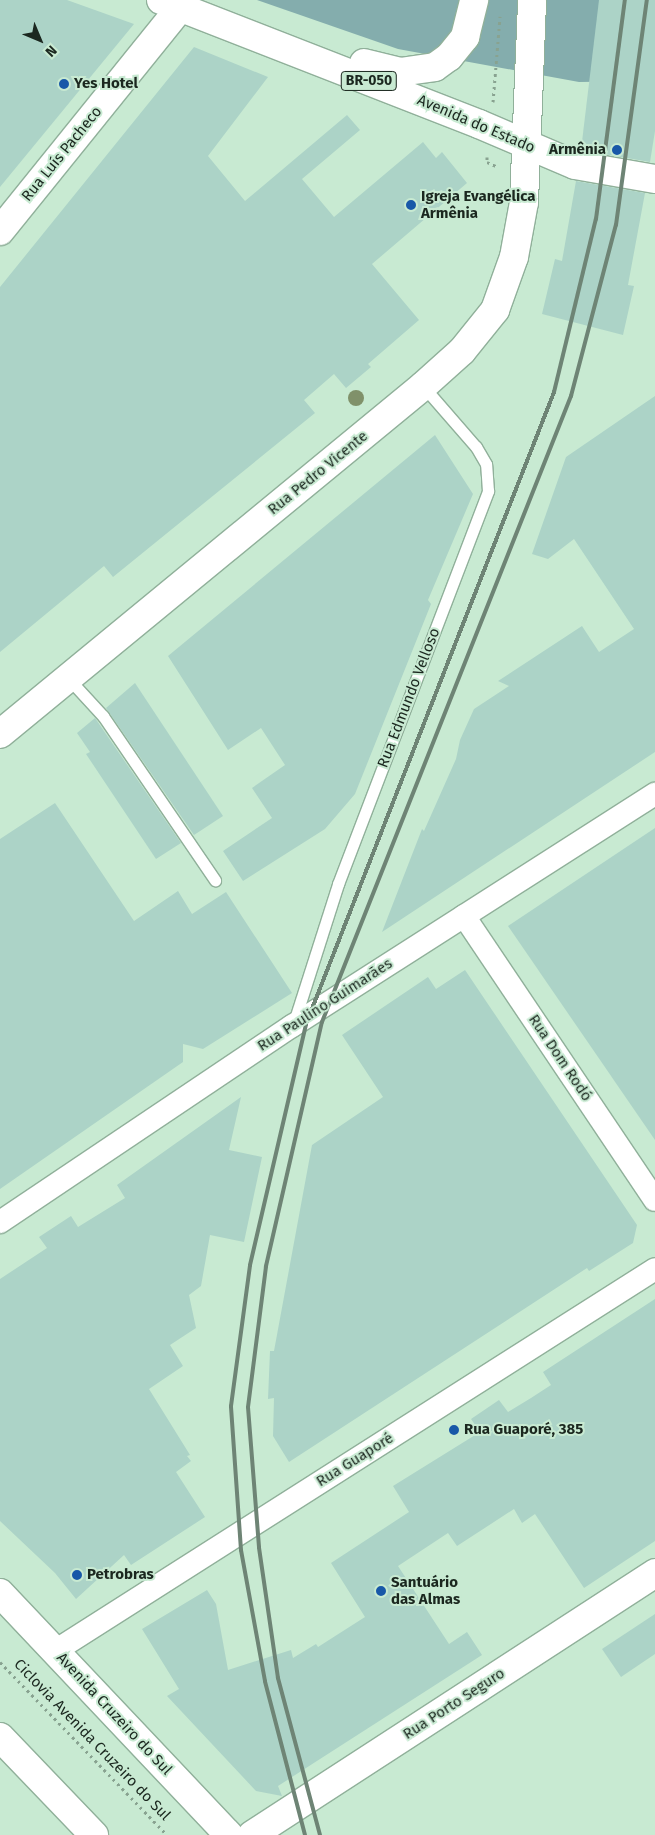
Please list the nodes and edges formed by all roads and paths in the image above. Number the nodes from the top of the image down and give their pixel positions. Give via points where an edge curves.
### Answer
1 (474, 0) edge
2 (532, 0) edge
3 (171, 4) edge
4 (501, 9) dead end
5 (319, 61) junction
6 (496, 75) dead end
7 (526, 145) junction
8 (655, 179) edge
9 (0, 231) edge
10 (423, 386) junction
11 (68, 678) junction
12 (0, 734) edge
13 (655, 794) edge
14 (215, 880) dead end
15 (464, 916) junction
16 (292, 1026) junction
17 (655, 1200) edge
18 (0, 1222) edge
19 (655, 1269) edge
20 (655, 1572) edge
21 (0, 1593) edge
22 (55, 1651) junction
23 (0, 1662) edge
24 (0, 1737) edge
25 (94, 1835) edge
26 (167, 1835) edge
27 (229, 1835) edge
28 (252, 1835) edge

1 - 5 main road via 469,27 449,57 434,67 400,72 333,55
2 - 7 main road, Rua Pedro Vicente
3 - 5 main road, Avenida do Estado / BR-050
3 - 9 main road, Rua Luís Pacheco
4 - 6 path
5 - 7 main road, Avenida do Estado / BR-050
7 - 8 main road, Avenida do Estado / BR-050 via 575,165
7 - 10 main road, Rua Pedro Vicente via 524,202 514,257 495,310 462,350
10 - 11 main road, Rua Pedro Vicente
10 - 16 lane, Rua Edmundo Velloso via 476,447 486,464 488,490 338,884
11 - 12 main road, Rua Pedro Vicente
11 - 14 lane via 103,716
13 - 15 street, Rua Paulino Guimarães
15 - 16 street, Rua Paulino Guimarães
15 - 17 street, Rua Dom Rodó
16 - 18 street, Rua Paulino Guimarães
19 - 22 street, Rua Guaporé
20 - 28 main road, Rua Porto Seguro
21 - 22 main road, Avenida Cruzeiro do Sul
22 - 27 main road, Avenida Cruzeiro do Sul
23 - 26 path, Ciclovia Avenida Cruzeiro do Sul
24 - 25 main road

